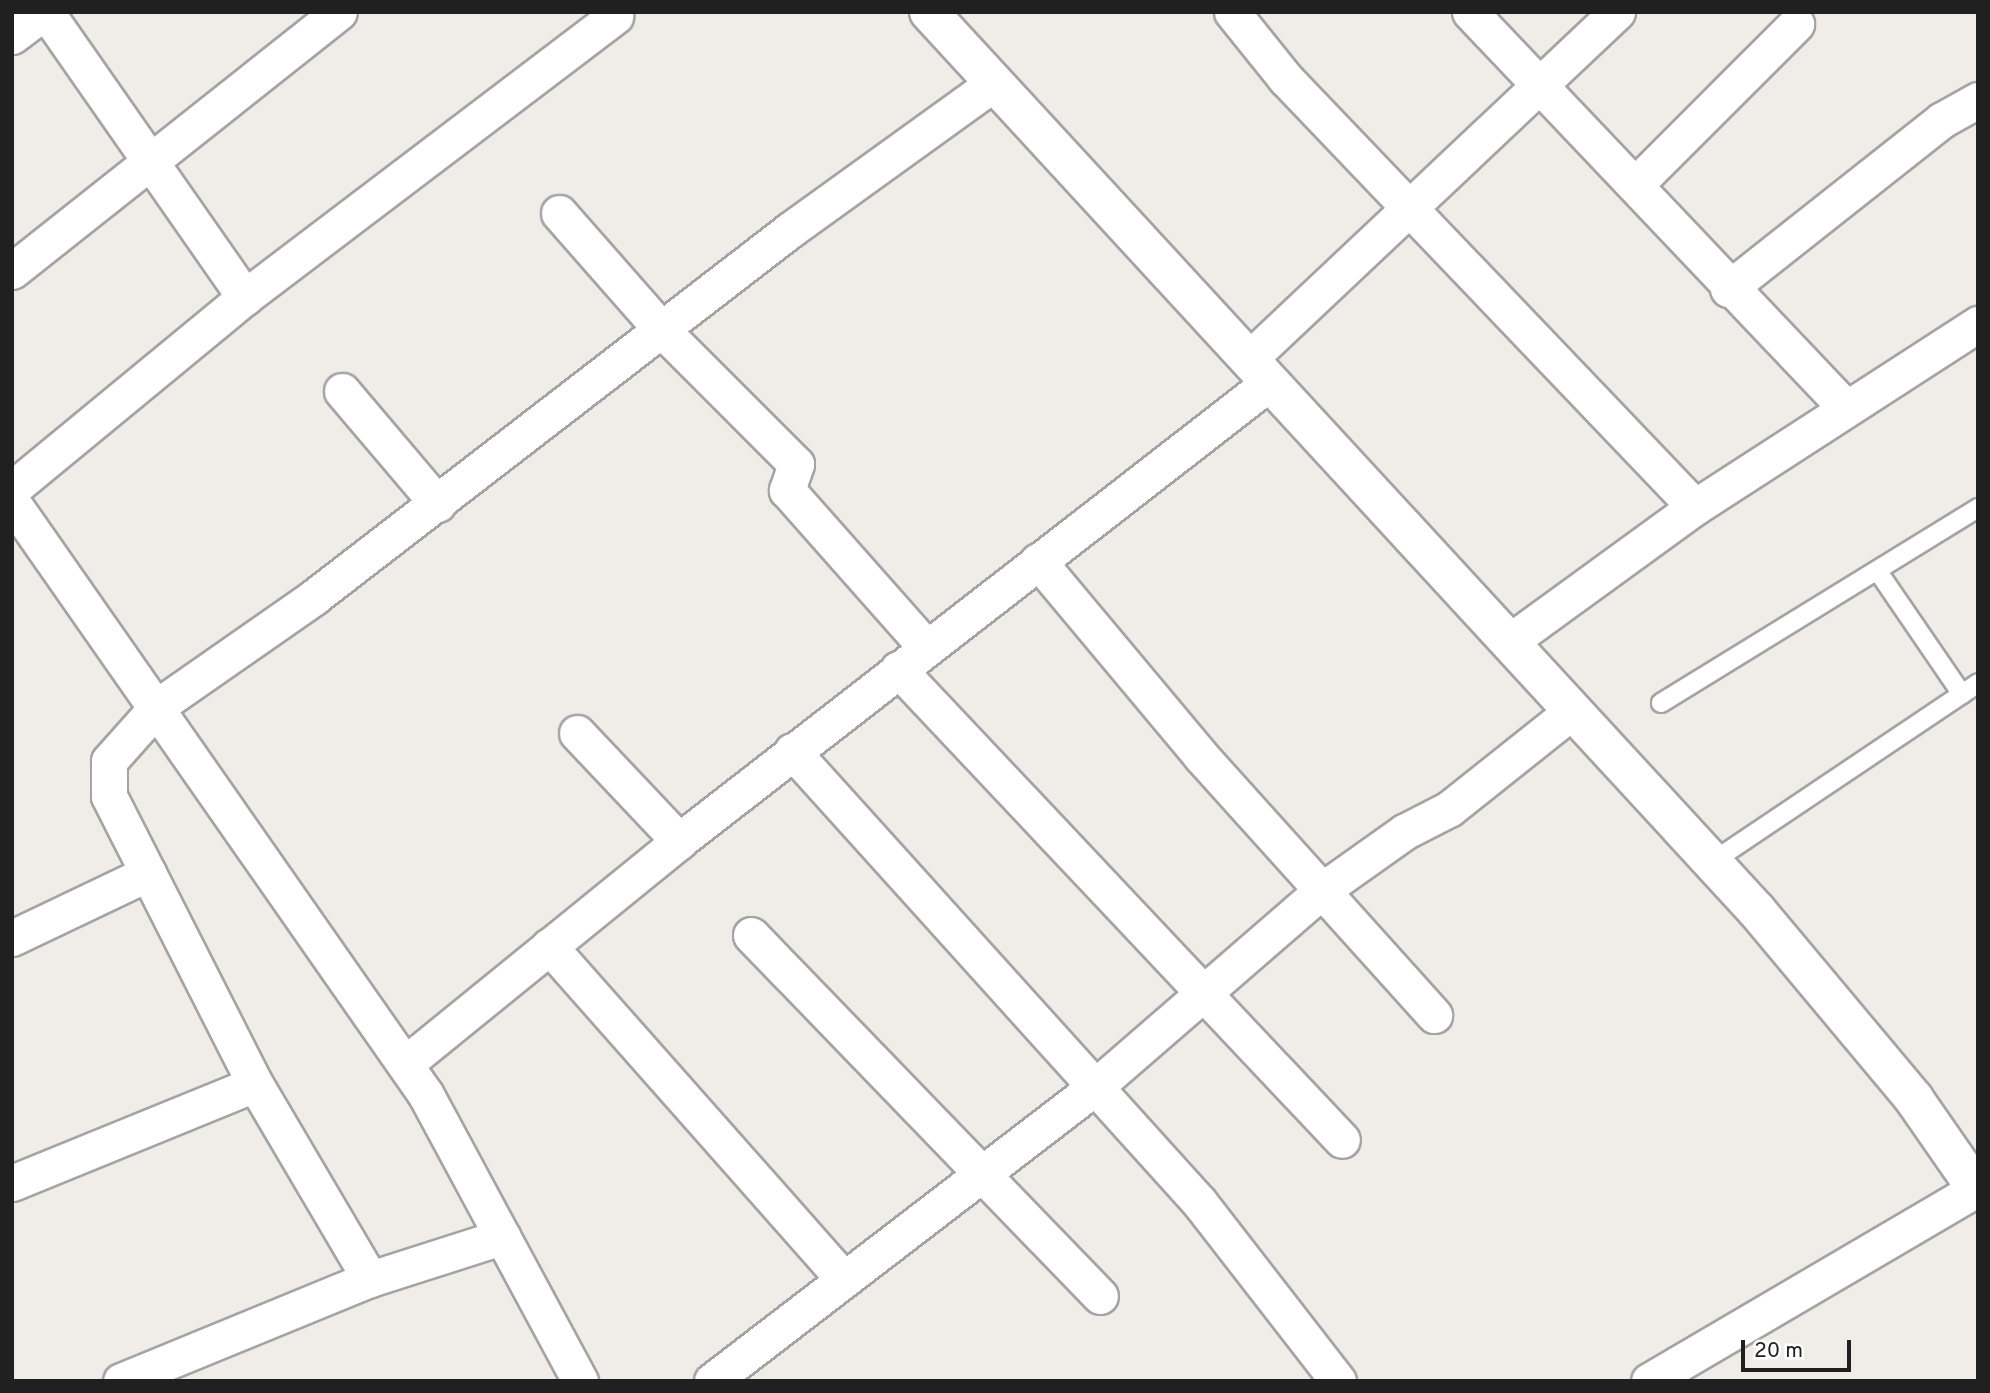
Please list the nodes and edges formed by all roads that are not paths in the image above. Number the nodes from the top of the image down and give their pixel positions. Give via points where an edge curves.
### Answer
1 (45, 12) edge
2 (339, 12) edge
3 (929, 12) edge
4 (1232, 12) edge
5 (1470, 12) edge
6 (1617, 12) edge
7 (615, 16) dead end
8 (1796, 24) dead end
9 (12, 36) edge
10 (994, 83) junction
11 (1535, 86) junction
12 (1978, 100) edge
13 (151, 162) junction
14 (1635, 185) junction
15 (1412, 210) junction
16 (558, 213) dead end
17 (12, 271) edge
18 (1728, 289) junction
19 (245, 297) junction
20 (1978, 324) edge
21 (661, 329) junction
22 (1259, 371) junction
23 (342, 391) dead end
24 (1844, 407) junction
25 (12, 489) edge
26 (12, 502) edge
27 (438, 504) junction
28 (1695, 507) junction
29 (1978, 508) edge
30 (1038, 561) junction
31 (1879, 573) junction
32 (1509, 642) junction
33 (926, 648) junction
34 (898, 669) junction
35 (1978, 683) edge
36 (1962, 694) junction
37 (1661, 703) dead end
38 (158, 706) junction
39 (1572, 711) junction
40 (577, 733) dead end
41 (792, 751) junction
42 (678, 841) junction
43 (1712, 862) junction
44 (148, 873) junction
45 (1321, 891) junction
46 (751, 935) dead end
47 (12, 938) edge
48 (549, 946) junction
49 (1204, 987) junction
50 (1434, 1015) dead end
51 (405, 1064) junction
52 (255, 1084) junction
53 (1096, 1087) junction
54 (1342, 1140) dead end
55 (979, 1175) junction
56 (12, 1183) edge
57 (1977, 1190) edge
58 (502, 1237) junction
59 (843, 1278) junction
60 (369, 1279) junction
61 (1100, 1296) dead end
62 (121, 1381) edge
63 (580, 1381) edge
64 (712, 1381) edge
65 (1338, 1381) edge
66 (1650, 1381) edge

1 - 9 street
1 - 13 street
2 - 13 street
3 - 10 street
4 - 15 street via 1285,78
5 - 11 street
6 - 11 street
7 - 19 street
8 - 14 street
10 - 21 street
10 - 22 street
11 - 14 street
11 - 15 street
12 - 18 street via 1942,120
13 - 17 street
13 - 19 street
14 - 18 street
15 - 22 street
15 - 28 street
16 - 21 street
18 - 24 street
19 - 25 street
20 - 24 street
21 - 27 street
21 - 33 street via 796,464 787,490
22 - 30 street
22 - 32 street
23 - 27 street
24 - 28 street
26 - 38 street
27 - 38 street
28 - 32 street
29 - 31 lane
30 - 33 street
30 - 45 street
31 - 36 lane
31 - 37 lane
32 - 39 street
33 - 34 street
34 - 41 street
34 - 49 street
35 - 36 lane
36 - 43 lane
38 - 44 street via 120,743 107,776 109,796
38 - 51 street
39 - 43 street
39 - 45 street via 1449,809 1404,832
40 - 42 street
41 - 42 street
41 - 53 street
42 - 48 street
43 - 57 street via 1914,1099
44 - 47 street
44 - 52 street
45 - 49 street
45 - 50 street
46 - 55 street
48 - 51 street
48 - 59 street
49 - 53 street
49 - 54 street
51 - 58 street
52 - 56 street
52 - 60 street
53 - 55 street
53 - 65 street via 1200,1203
55 - 59 street
55 - 61 street
57 - 66 street
58 - 60 street
58 - 63 street
59 - 64 street
60 - 62 street

